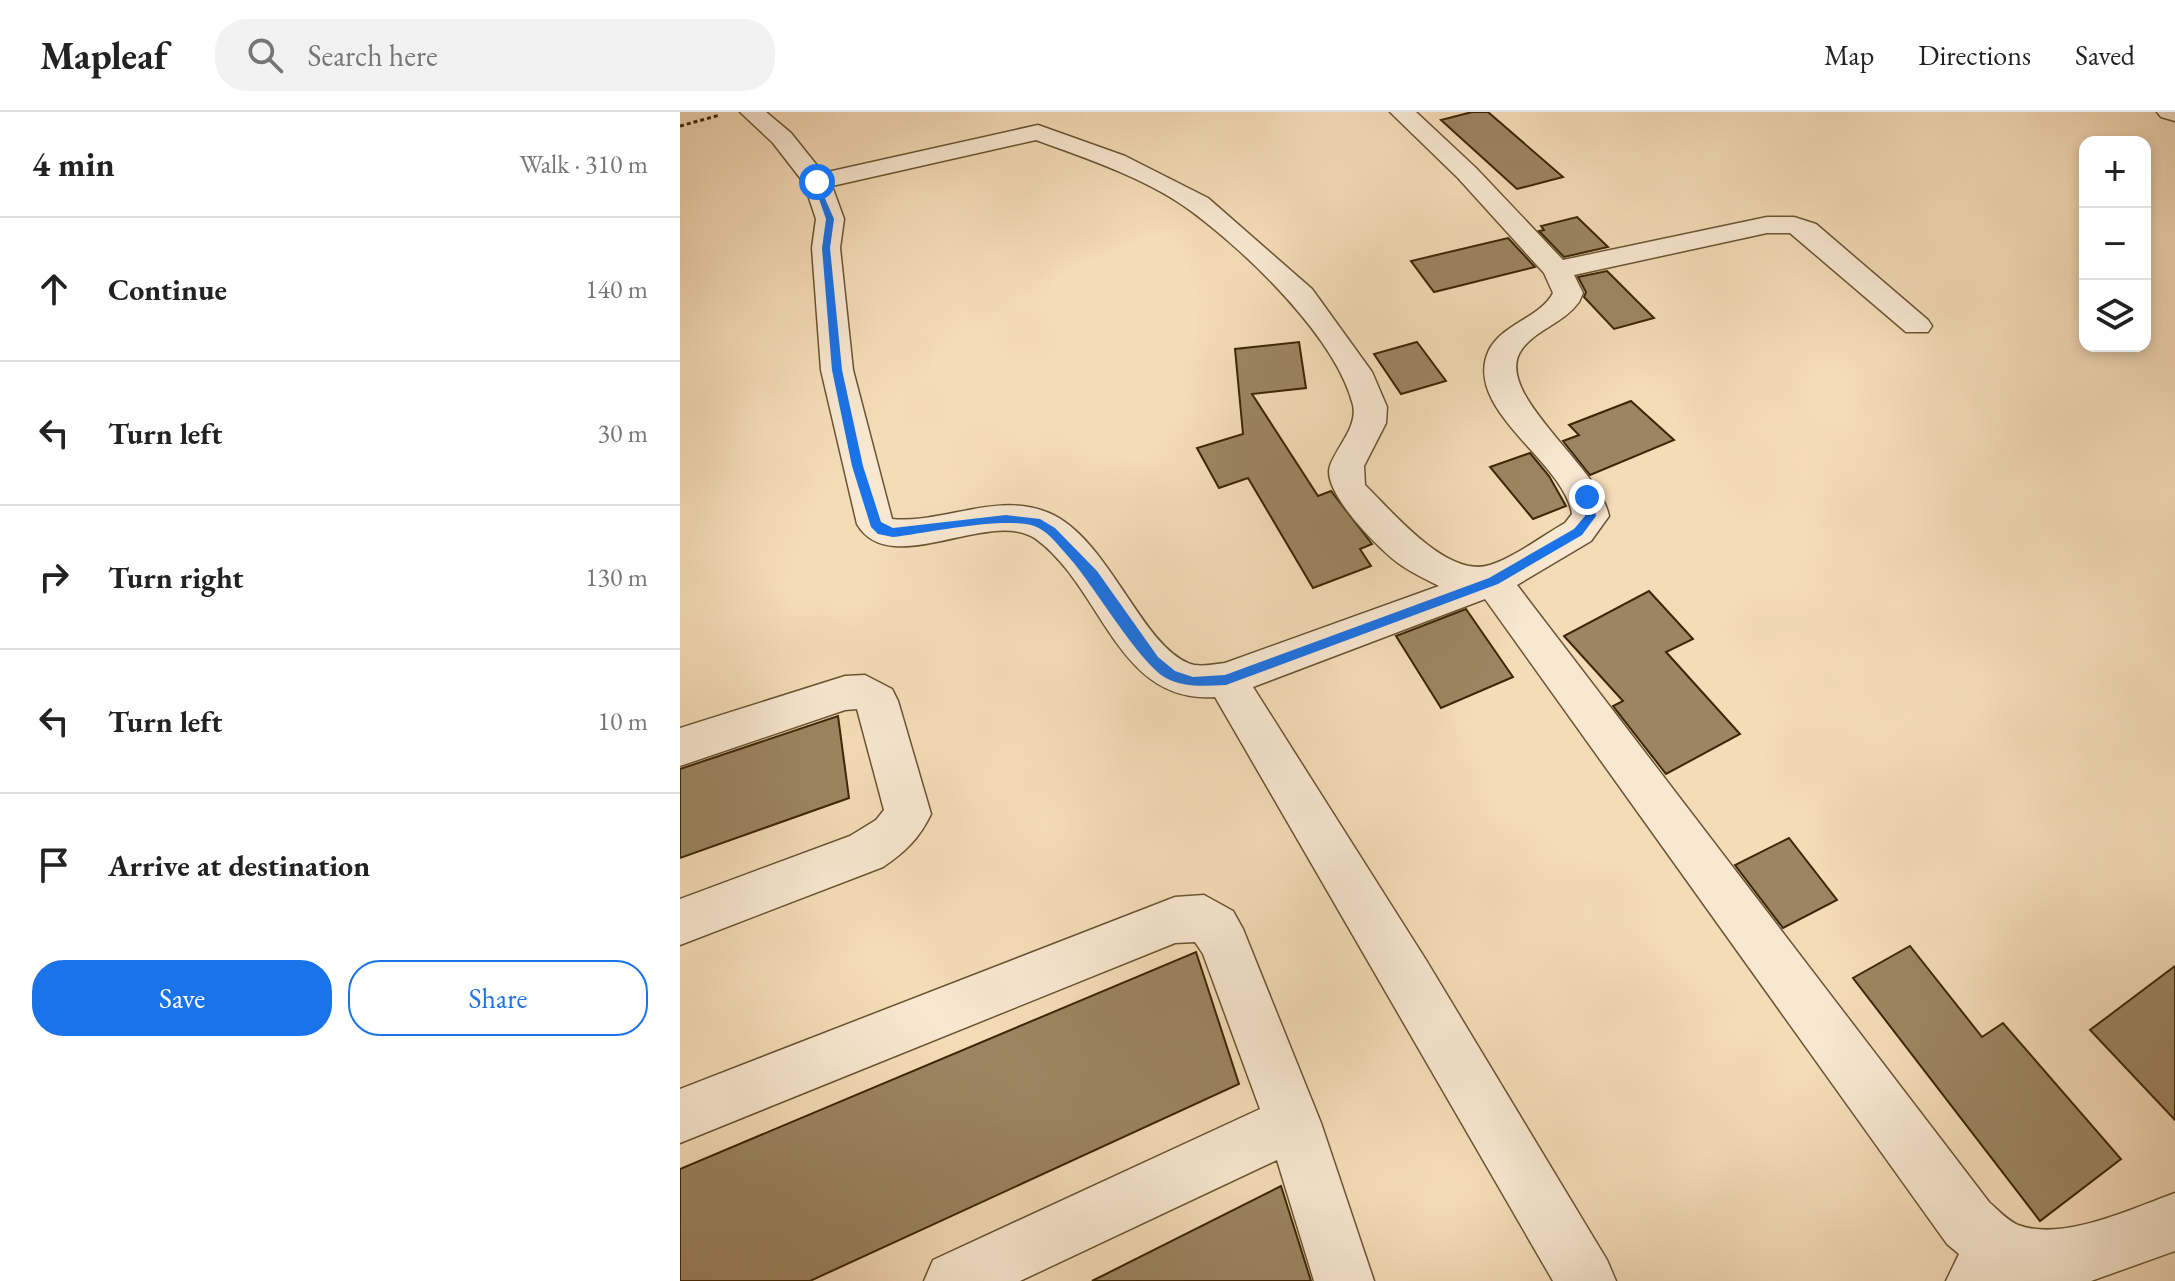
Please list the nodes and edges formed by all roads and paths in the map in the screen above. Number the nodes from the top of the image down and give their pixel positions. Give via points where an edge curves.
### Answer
1 (728, 112) edge
2 (752, 112) edge
3 (1402, 112) edge
4 (2169, 112) edge
5 (2175, 114) edge
6 (680, 126) edge
7 (817, 182) junction
8 (1557, 270) junction
9 (1917, 326) dead end
10 (1493, 581) junction
11 (1226, 680) junction
12 (680, 747) edge
13 (680, 922) edge
14 (680, 1116) edge
15 (1293, 1123) junction
16 (2175, 1222) edge
17 (1988, 1265) edge
18 (954, 1281) edge
19 (1344, 1281) edge
20 (1586, 1281) edge

1 - 6 path
2 - 7 street via 782,138
3 - 8 street
4 - 5 street
7 - 10 street via 1038,132 1116,161 1199,204 1302,295 1356,372 1370,407 1369,423 1347,466 1345,480 1352,493 1413,555 1453,576
7 - 11 street via 830,219 826,248 837,370 875,524 893,533 1006,519 1036,522 1092,574 1153,661 1193,682
8 - 9 street via 1767,225 1794,225
8 - 10 street via 1568,293 1564,302 1503,350 1501,379 1523,421 1587,497 1591,516 1578,532
10 - 11 street
10 - 17 street via 1968,1223
11 - 20 street
12 - 13 street via 845,693 865,692 877,701 908,814 892,835 866,852
14 - 15 street via 1175,920 1204,918 1225,946
15 - 18 street
15 - 19 street
16 - 17 street via 2063,1259 2028,1257

